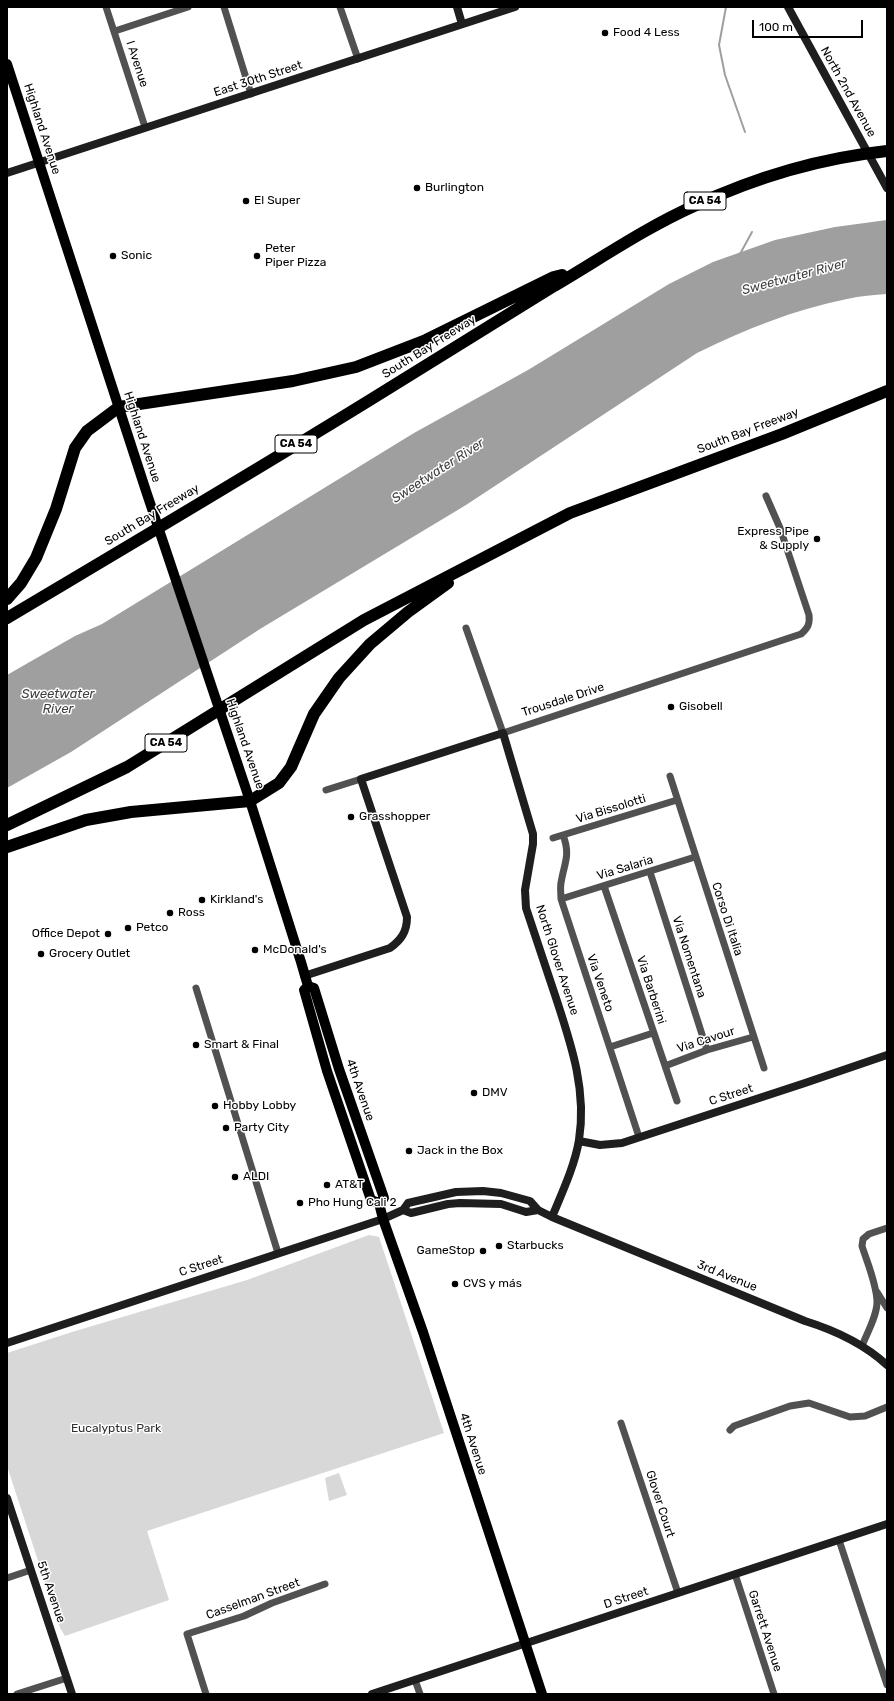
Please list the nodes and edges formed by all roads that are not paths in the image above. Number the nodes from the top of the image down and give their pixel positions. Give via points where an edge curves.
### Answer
1 (106, 7) edge
2 (188, 7) edge
3 (224, 7) edge
4 (340, 7) edge
5 (456, 7) edge
6 (515, 7) edge
7 (788, 7) edge
8 (462, 24) junction
9 (115, 31) junction
10 (358, 59) junction
11 (7, 64) edge
12 (251, 94) junction
13 (145, 127) junction
14 (887, 151) edge
15 (40, 162) junction
16 (7, 173) edge
17 (885, 185) edge
18 (584, 268) junction
19 (887, 391) edge
20 (119, 407) junction
21 (766, 496) dead end
22 (480, 560) junction
23 (7, 599) edge
24 (7, 618) edge
25 (466, 628) dead end
26 (503, 733) junction
27 (670, 776) dead end
28 (361, 779) junction
29 (326, 790) dead end
30 (677, 800) junction
31 (250, 801) junction
32 (7, 825) edge
33 (563, 835) junction
34 (553, 838) dead end
35 (7, 846) edge
36 (696, 857) junction
37 (650, 872) junction
38 (604, 886) junction
39 (561, 899) junction
40 (299, 955) joint
41 (306, 981) junction
42 (196, 988) dead end
43 (653, 1033) junction
44 (753, 1037) junction
45 (610, 1047) junction
46 (707, 1050) junction
47 (887, 1055) edge
48 (665, 1066) junction
49 (764, 1068) dead end
50 (677, 1101) dead end
51 (639, 1137) junction
52 (579, 1141) junction
53 (402, 1210) junction
54 (538, 1210) junction
55 (552, 1217) junction
56 (383, 1219) junction
57 (887, 1228) edge
58 (278, 1253) junction
59 (875, 1289) junction
60 (887, 1308) edge
61 (7, 1343) edge
62 (862, 1346) junction
63 (887, 1365) edge
64 (887, 1407) edge
65 (621, 1423) dead end
66 (730, 1430) dead end
67 (7, 1498) edge
68 (887, 1524) edge
69 (839, 1540) junction
70 (31, 1570) junction
71 (735, 1574) junction
72 (7, 1578) edge
73 (325, 1584) dead end
74 (678, 1593) junction
75 (524, 1644) junction
76 (67, 1678) junction
77 (415, 1680) junction
78 (887, 1685) edge
79 (17, 1694) edge
80 (72, 1694) edge
81 (206, 1694) edge
82 (372, 1694) edge
83 (420, 1694) edge
84 (542, 1694) edge
85 (774, 1694) edge

1 - 9 street, I Avenue
2 - 9 street
3 - 12 street
4 - 10 street
5 - 8 street
6 - 8 street, East 30th Street
7 - 17 street, North 2nd Avenue
8 - 10 street, East 30th Street
9 - 13 street, I Avenue
10 - 12 street, East 30th Street
11 - 15 main road, Highland Avenue
12 - 13 street, East 30th Street
13 - 15 street, East 30th Street
14 - 18 highway, South Bay Freeway / CA 54 via 797,168 753,182 694,206
15 - 16 street, East 30th Street
15 - 20 main road, Highland Avenue
18 - 20 highway via 554,277 426,340 356,367 293,381
18 - 24 highway, South Bay Freeway / CA 54 via 369,401
19 - 22 highway, South Bay Freeway / CA 54 via 782,434 570,513
20 - 23 highway via 87,431 75,448 56,509 36,558 21,583
20 - 31 main road, Highland Avenue
21 - 26 street, Trousdale Drive via 780,528 809,615 810,621 806,630 801,634
22 - 31 highway via 408,612 370,644 339,678 314,714 291,767 279,783
22 - 32 highway, South Bay Freeway / CA 54 via 364,620 126,767
25 - 26 street, North Glover Avenue
26 - 28 street, Trousdale Drive
26 - 52 street, North Glover Avenue via 533,834 525,890 526,908 574,1054 581,1089
27 - 30 street, Corso Di Italia
28 - 29 street, Trousdale Drive
28 - 41 street via 407,917 405,931 390,948
30 - 33 street, Via Bissolotti
30 - 36 street, Corso Di Italia
31 - 35 highway via 131,812 91,819
31 - 40 main road, Highland Avenue
33 - 34 street, Via Bissolotti
33 - 39 street, Via Veneto via 568,855 561,884
36 - 37 street, Via Salaria
36 - 44 street, Corso Di Italia
37 - 38 street, Via Salaria
37 - 46 street, Via Nomentana
38 - 39 street, Via Salaria
38 - 43 street, Via Barberini
39 - 45 street, Via Veneto
40 - 41 main road, 4th Avenue
41 - 56 main road, 4th Avenue via 314,988 384,1198 379,1203
42 - 58 street
43 - 45 street
43 - 48 street, Via Barberini
44 - 46 street, Via Cavour
44 - 49 street, Corso Di Italia
45 - 51 street, Via Veneto
46 - 48 street, Via Cavour
47 - 51 street, C Street
48 - 50 street, Via Barberini
51 - 52 street, C Street via 607,1145
52 - 55 street, North Glover Avenue
53 - 54 street, C Street via 411,1213 460,1203 501,1204 526,1212
53 - 54 street, C Street via 408,1203 473,1190 501,1193 530,1201
53 - 56 street, C Street
54 - 55 street, C Street
55 - 62 street, 3rd Avenue via 824,1327
56 - 58 street, C Street
56 - 75 main road, 4th Avenue via 423,1332
57 - 59 street via 862,1239
58 - 61 street, C Street
59 - 60 street
59 - 62 street via 876,1310
62 - 63 street, 3rd Avenue
64 - 66 street via 865,1416 850,1417 809,1403 790,1406 734,1426
65 - 74 street, Glover Court
67 - 70 street, 5th Avenue
68 - 69 street, D Street
69 - 71 street, D Street
69 - 78 street
70 - 72 street
70 - 76 street, 5th Avenue
71 - 74 street, D Street
71 - 85 street, Garrett Avenue
73 - 81 street, Casselman Street via 244,1616 187,1634
74 - 75 street, D Street
75 - 77 street, D Street
75 - 84 main road, 4th Avenue
76 - 79 street
76 - 80 street, 5th Avenue
77 - 82 street, D Street
77 - 83 street

